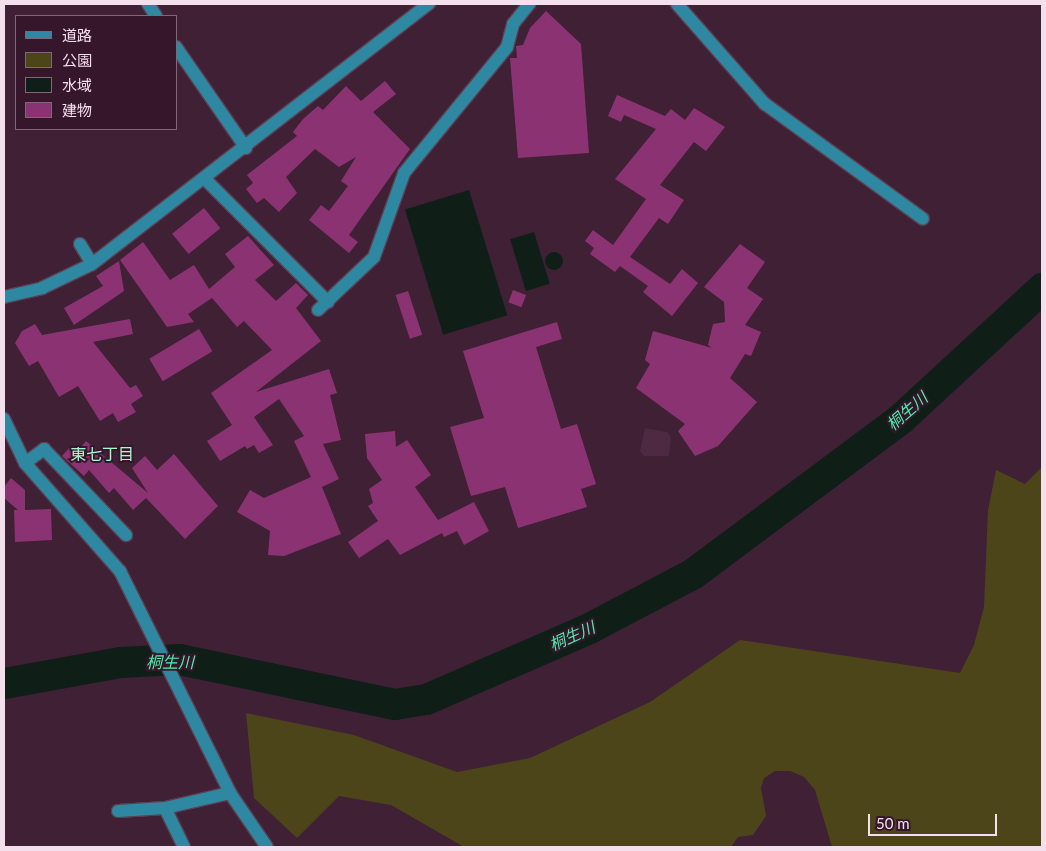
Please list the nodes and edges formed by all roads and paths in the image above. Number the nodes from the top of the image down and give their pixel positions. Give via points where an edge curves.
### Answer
1 (148, 4) edge
2 (429, 4) edge
3 (529, 4) edge
4 (677, 4) edge
5 (155, 15) edge
6 (178, 50) edge
7 (246, 148) junction
8 (205, 179) junction
9 (923, 219) dead end
10 (80, 244) dead end
11 (92, 264) junction
12 (4, 297) edge
13 (4, 419) edge
14 (25, 463) junction
15 (126, 535) dead end
16 (228, 789) junction
17 (165, 808) junction
18 (118, 811) dead end
19 (184, 847) edge
20 (267, 847) edge

1 - 5 street
2 - 7 street
3 - 8 street via 513,24 507,47 404,173 374,257 323,306
4 - 9 street via 765,104
6 - 7 street
7 - 8 street
8 - 11 street
10 - 11 street
11 - 12 street via 42,288
13 - 14 street
14 - 15 street via 44,449
14 - 16 street via 120,571
16 - 17 street
16 - 20 street
17 - 18 street
17 - 19 street

